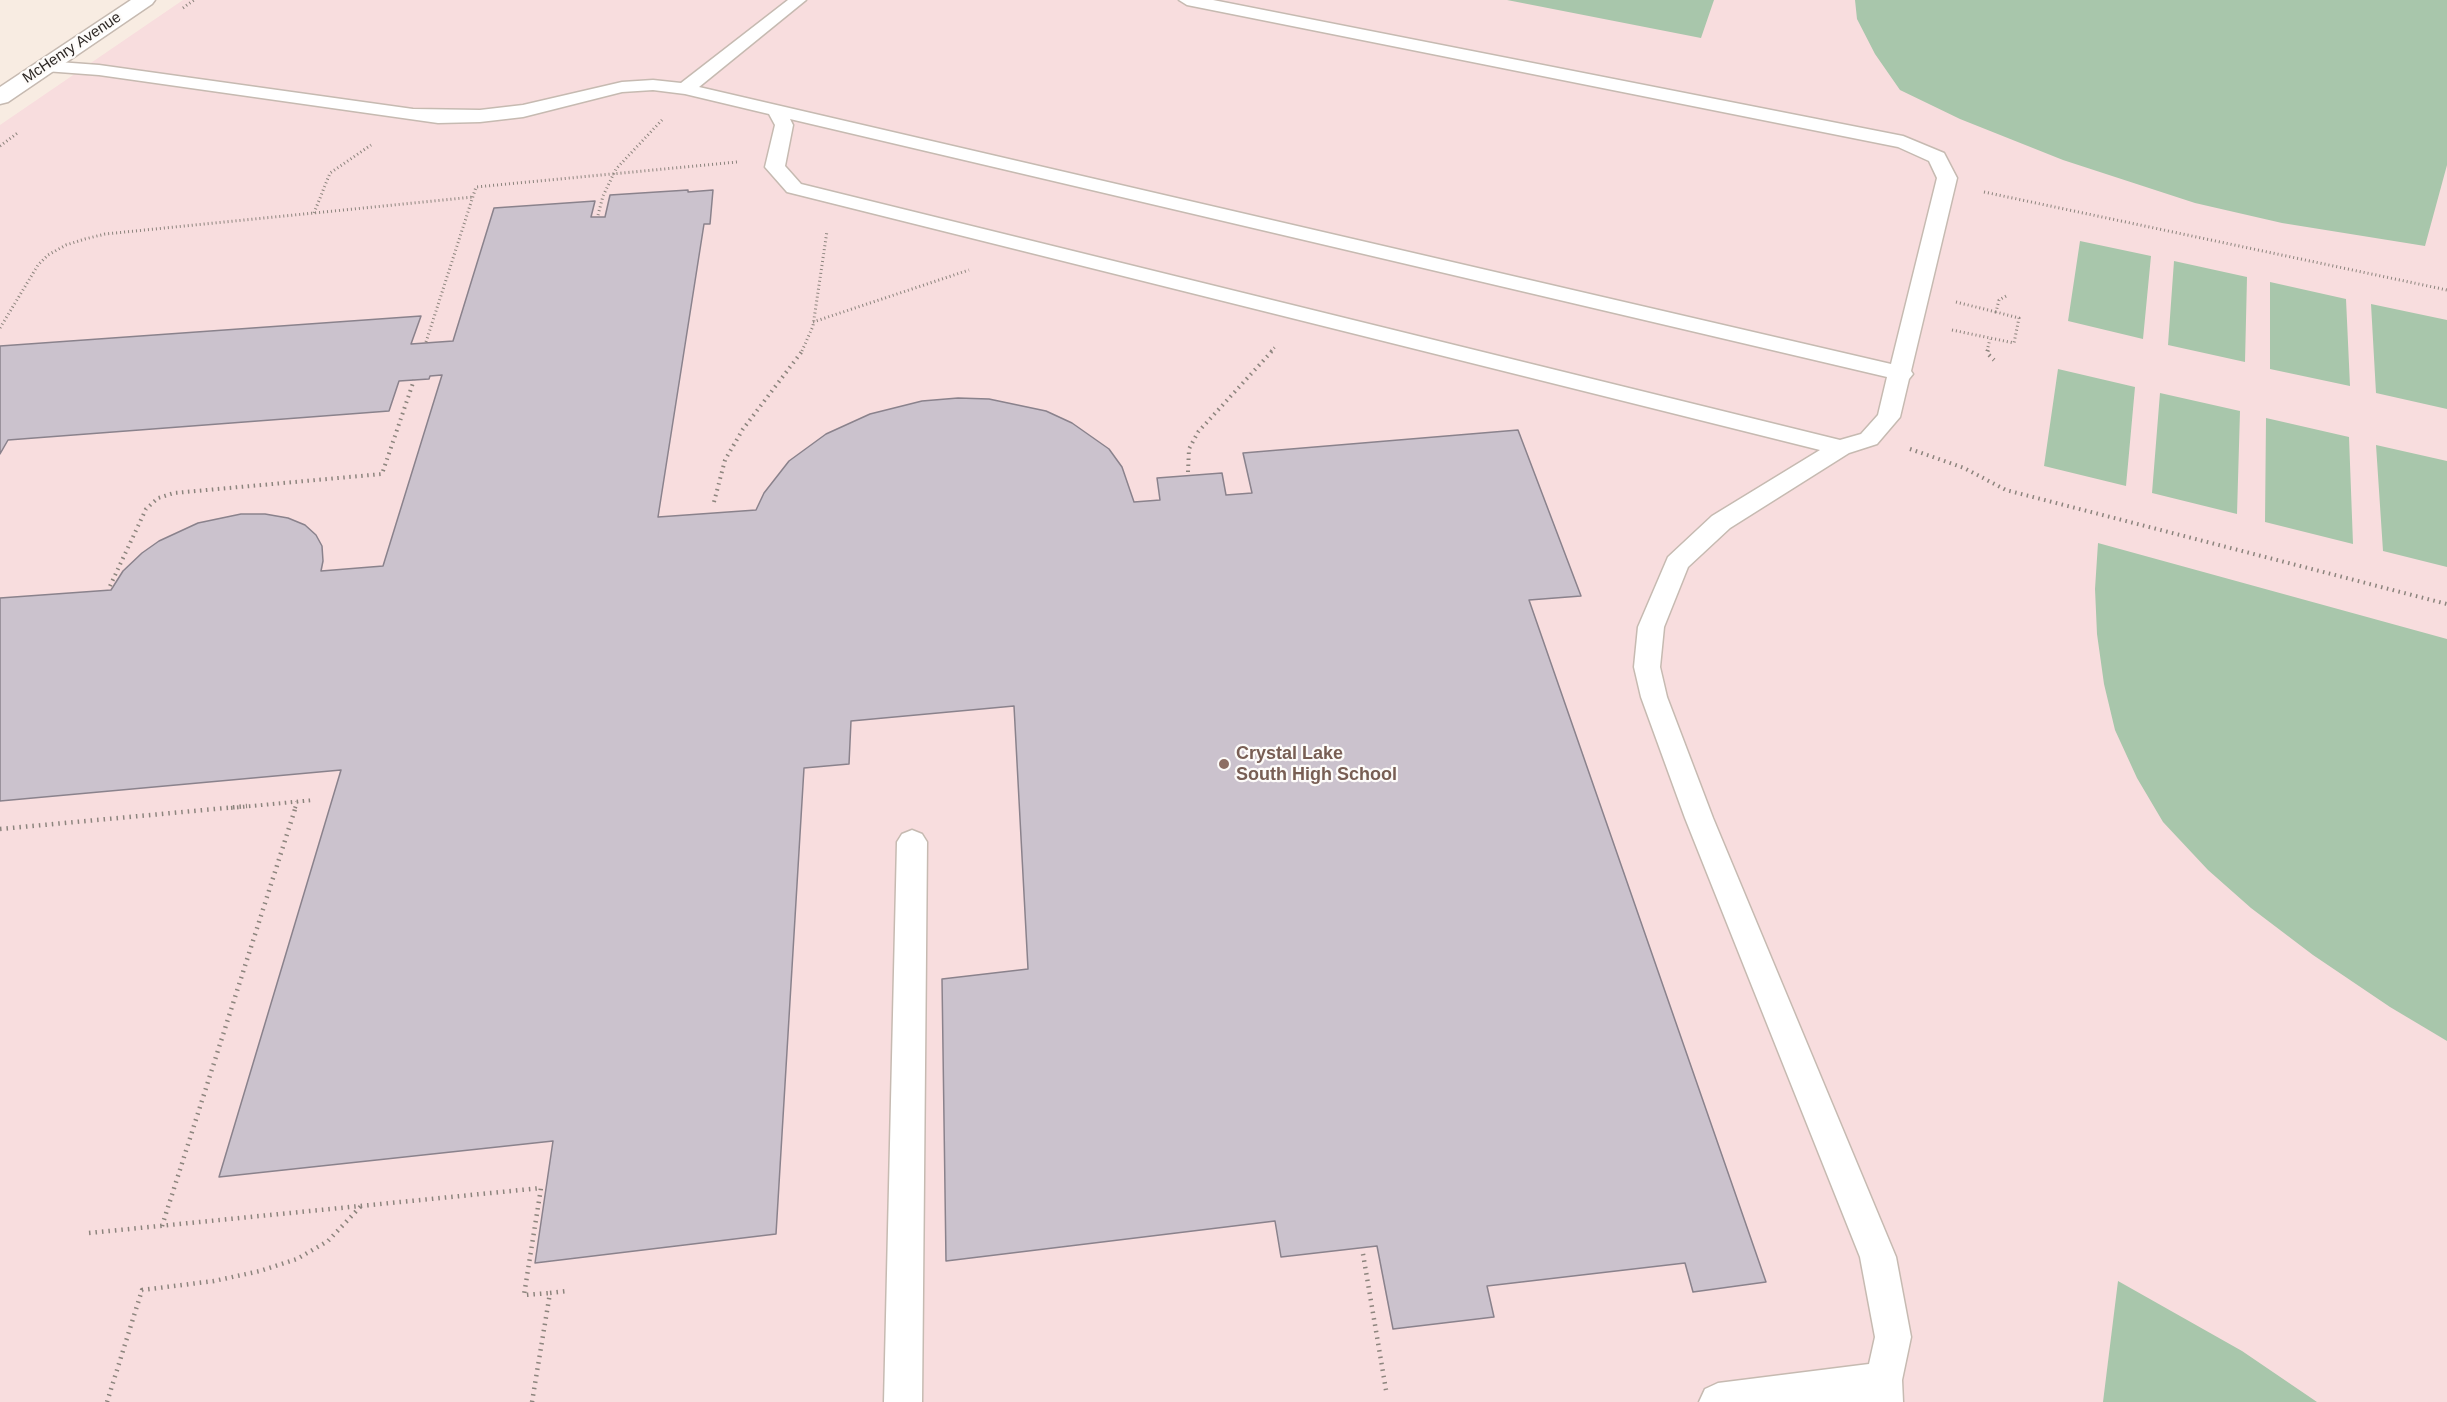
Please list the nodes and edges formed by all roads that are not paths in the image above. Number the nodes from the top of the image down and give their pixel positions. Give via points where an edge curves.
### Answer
1 (145, 0) edge
2 (798, 0) edge
3 (1187, 0) edge
4 (45, 66) junction
5 (685, 89) junction
6 (0, 97) edge
7 (777, 111) junction
8 (1902, 374) junction
9 (1841, 448) junction
10 (912, 842) dead end
11 (1884, 1391) edge
12 (903, 1402) edge
13 (1718, 1402) edge

1 - 4 street, McHenry Avenue
2 - 5 lane
3 - 8 lane via 1903,142 1936,157 1947,178
4 - 5 lane via 438,117 523,111 622,87
4 - 6 street, McHenry Avenue
5 - 7 lane
7 - 8 lane
7 - 9 lane via 784,125 775,167 794,188
8 - 9 lane via 1889,417 1869,439
9 - 11 lane via 1721,522 1677,563 1651,627 1647,667 1654,697 1699,818 1878,1257 1893,1337
10 - 12 lane
11 - 13 lane

